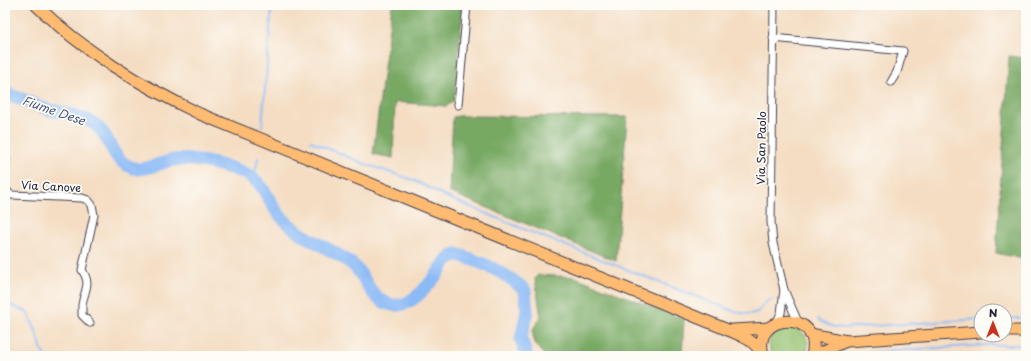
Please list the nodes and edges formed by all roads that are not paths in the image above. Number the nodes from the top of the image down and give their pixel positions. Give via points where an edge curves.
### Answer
1 (36, 5) edge
2 (468, 5) edge
3 (774, 5) edge
4 (774, 38) junction
5 (891, 82) dead end
6 (458, 105) dead end
7 (5, 158) edge
8 (5, 168) edge
9 (5, 189) edge
10 (784, 290) junction
11 (798, 322) junction
12 (90, 323) dead end
13 (773, 325) junction
14 (728, 330) junction
15 (1013, 331) edge
16 (1026, 331) edge
17 (973, 333) edge
18 (810, 334) junction
19 (847, 341) junction
20 (763, 356) edge
21 (812, 356) edge

1 - 14 main road via 69,35 104,61 148,88 200,114
2 - 6 street
3 - 4 street, Via San Paolo
4 - 5 street via 903,51
4 - 10 street, Via San Paolo via 771,222
7 - 8 street
9 - 12 street, Via Canove via 11,195 82,198 92,204 94,215 82,270 88,287 82,305 82,315
10 - 11 street, Via San Paolo
10 - 13 street, Via San Paolo via 781,313
11 - 13 main road via 784,320
11 - 18 main road
13 - 14 main road via 752,330
13 - 20 main road via 764,334
14 - 20 main road via 758,346
15 - 16 main road
17 - 19 main road
18 - 19 main road
18 - 21 main road via 814,349
19 - 21 main road

